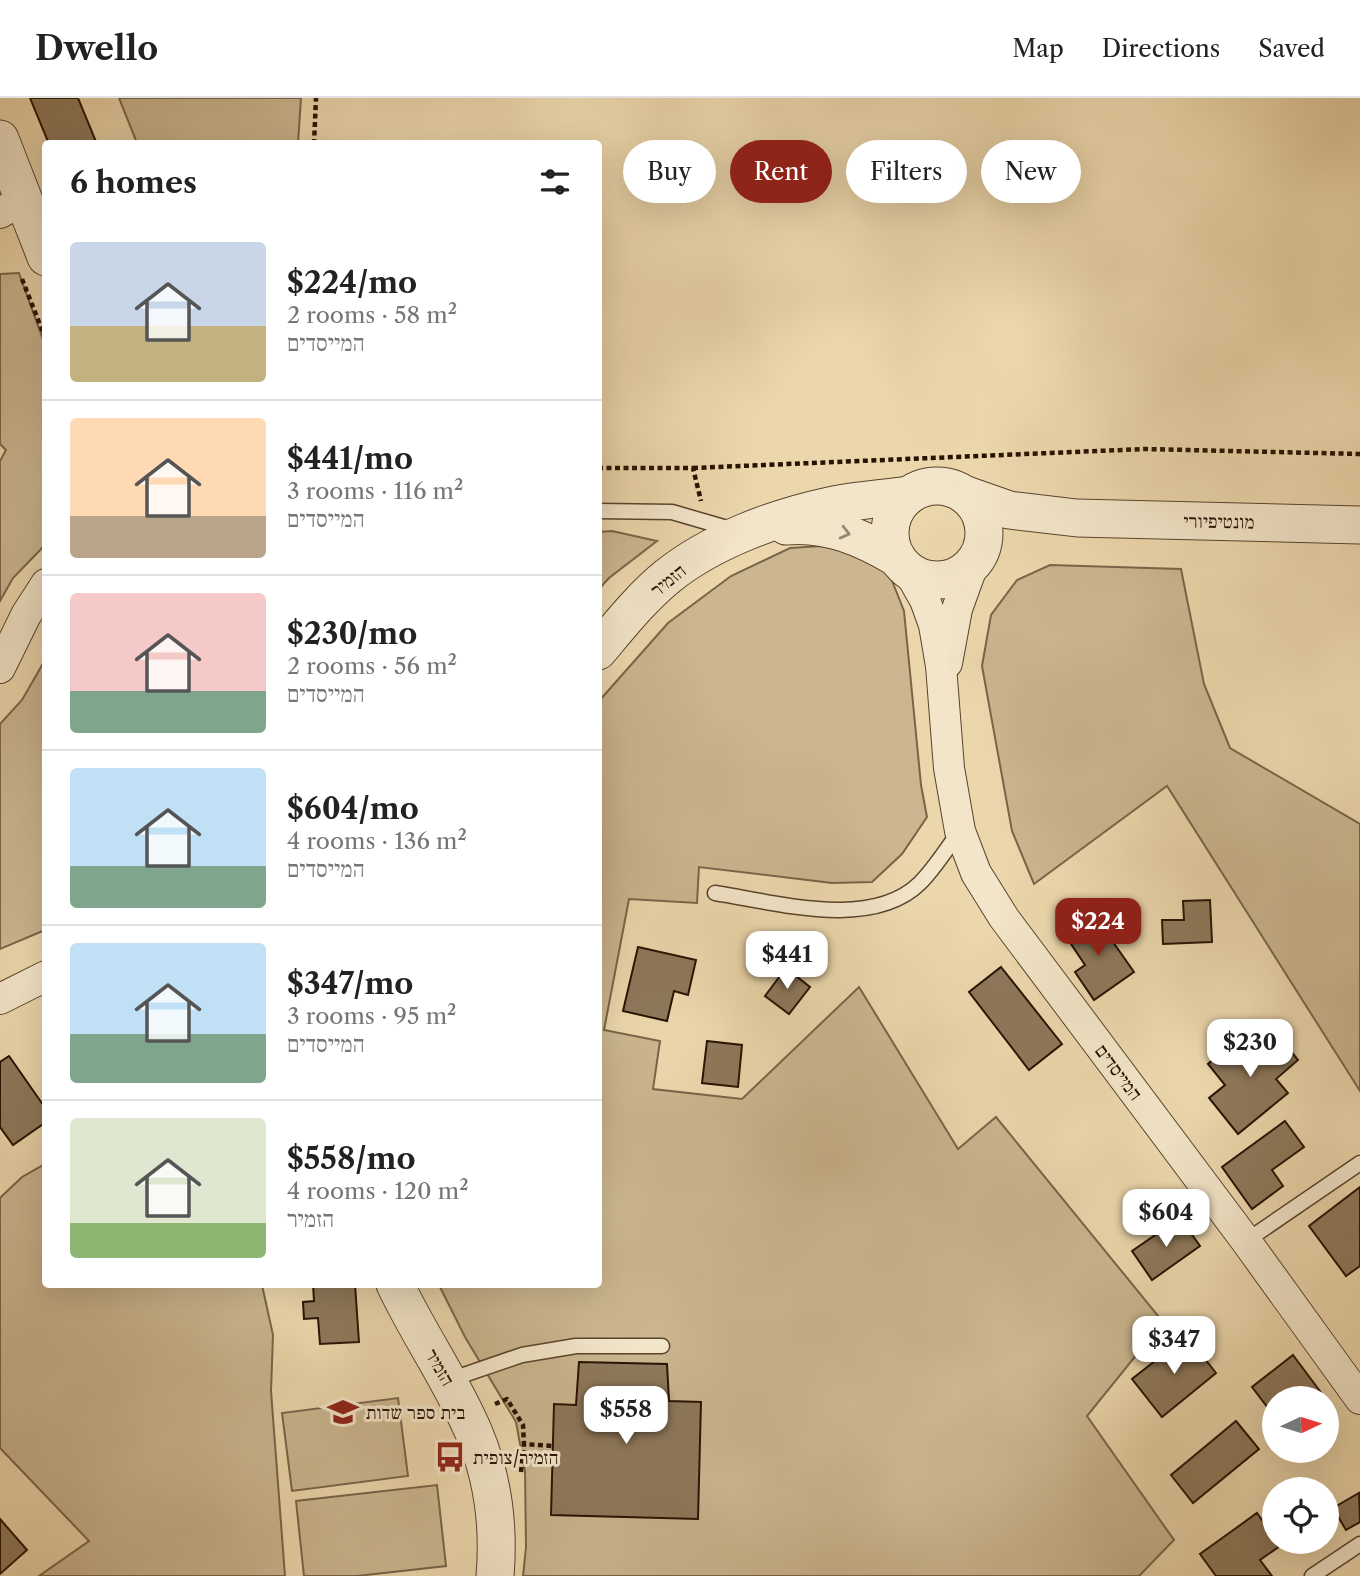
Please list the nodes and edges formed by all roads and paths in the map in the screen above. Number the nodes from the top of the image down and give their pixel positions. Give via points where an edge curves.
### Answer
1 (316, 98) edge
2 (0, 139) edge
3 (314, 140) edge
4 (12, 206) edge
5 (32, 262) edge
6 (42, 318) edge
7 (1360, 454) edge
8 (602, 468) edge
9 (693, 468) junction
10 (909, 495) junction
11 (966, 495) junction
12 (602, 511) edge
13 (1077, 518) junction
14 (706, 522) junction
15 (1360, 525) edge
16 (749, 531) junction
17 (978, 555) junction
18 (903, 564) junction
19 (42, 590) edge
20 (602, 646) edge
21 (0, 668) edge
22 (944, 716) junction
23 (960, 831) junction
24 (715, 893) dead end
25 (42, 978) edge
26 (0, 999) edge
27 (1360, 1163) edge
28 (1246, 1241) junction
29 (397, 1288) edge
30 (662, 1346) dead end
31 (447, 1381) junction
32 (1360, 1399) edge
33 (1360, 1544) edge
34 (495, 1576) edge
35 (1312, 1576) edge

1 - 3 path
2 - 4 street
4 - 5 street
5 - 6 path
7 - 9 path via 1145,449
8 - 9 path
9 - 14 path
10 - 11 street via 938,485
10 - 16 street, הזמיר via 830,505
10 - 18 street via 899,505 890,531
11 - 13 street, מונטיפיורי via 1009,510
11 - 17 street via 982,519 984,533
12 - 14 lane via 672,512
13 - 15 street, מונטיפיורי
13 - 17 street, מונטיפיורי via 1017,533
14 - 16 lane
16 -> 18 street, הזמיר via 791,525 821,527 861,537
16 - 20 street, הזמיר via 668,576
17 - 18 street via 963,572 935,580 921,577
17 - 22 street, המייסדים via 957,609
18 - 22 street, המייסדים via 934,625
19 - 21 street
22 - 23 street, המייסדים
23 - 24 lane via 919,883 897,899 856,911
23 - 28 street, המייסדים via 975,873 1004,918
25 - 26 street
27 - 28 lane
28 - 32 street, המייסדים
29 - 31 street, הזמיר
30 - 31 lane via 576,1346 522,1355
31 - 34 street, הזמיר via 475,1434 488,1473 497,1549
33 - 35 lane

